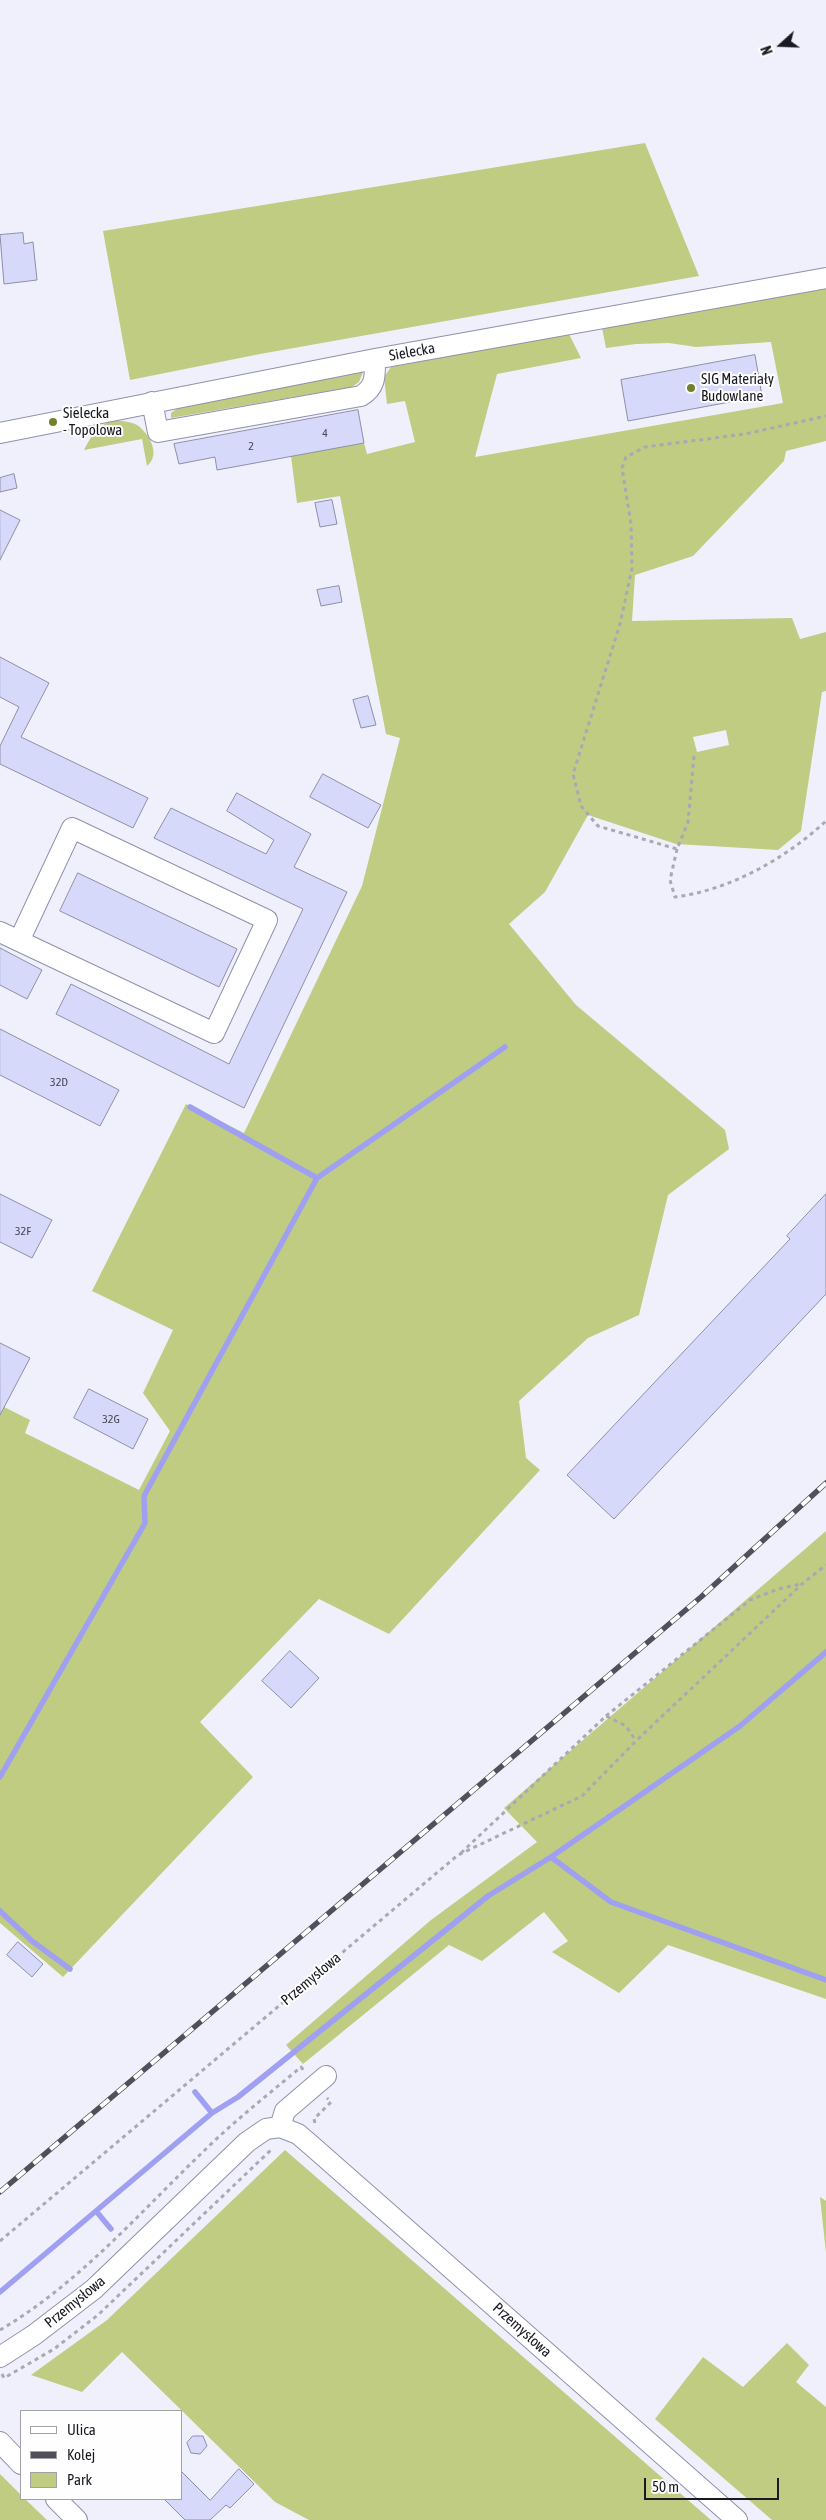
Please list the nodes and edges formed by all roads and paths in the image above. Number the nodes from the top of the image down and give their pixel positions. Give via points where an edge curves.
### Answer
1 (826, 278) edge
2 (375, 359) junction
3 (152, 402) junction
4 (826, 416) edge
5 (0, 433) edge
6 (694, 756) dead end
7 (826, 821) edge
8 (677, 849) junction
9 (0, 932) edge
10 (19, 941) junction
11 (826, 1565) edge
12 (802, 1584) junction
13 (606, 1716) junction
14 (636, 1741) junction
15 (458, 1855) junction
16 (321, 2080) junction
17 (280, 2127) junction
18 (316, 2129) dead end
19 (0, 2241) edge
20 (0, 2330) edge
21 (0, 2357) edge
22 (0, 2442) edge
23 (20, 2463) edge
24 (57, 2500) edge
25 (77, 2520) edge
26 (737, 2520) edge

1 - 2 street, Sielecka
2 - 3 street, Sielecka
2 - 3 street via 375,380 371,390 361,396 158,432
3 - 5 street, Sielecka
4 - 8 path via 745,434 645,447 626,458 622,468 631,524 632,568 620,624 573,774 581,806 598,826
6 - 8 path via 688,822
7 - 8 path via 807,839 764,866 702,894 675,898 670,880
9 - 10 street
10 - 10 street via 214,1033 266,920 72,828
11 - 12 path, Przemysłowa
12 - 13 path via 750,1600
12 - 14 path, Przemysłowa
13 - 14 path via 626,1726
13 - 15 path
14 - 15 path, Przemysłowa via 582,1796
15 - 19 path, Przemysłowa
16 - 17 street via 285,2111
16 - 18 path via 331,2102 314,2119
16 - 20 path via 301,2067 210,2144 78,2273 40,2304
17 - 21 street, Przemysłowa via 266,2129 247,2142 94,2289
17 - 26 street, Przemysłowa via 298,2134 312,2146
22 - 23 street
24 - 25 street

